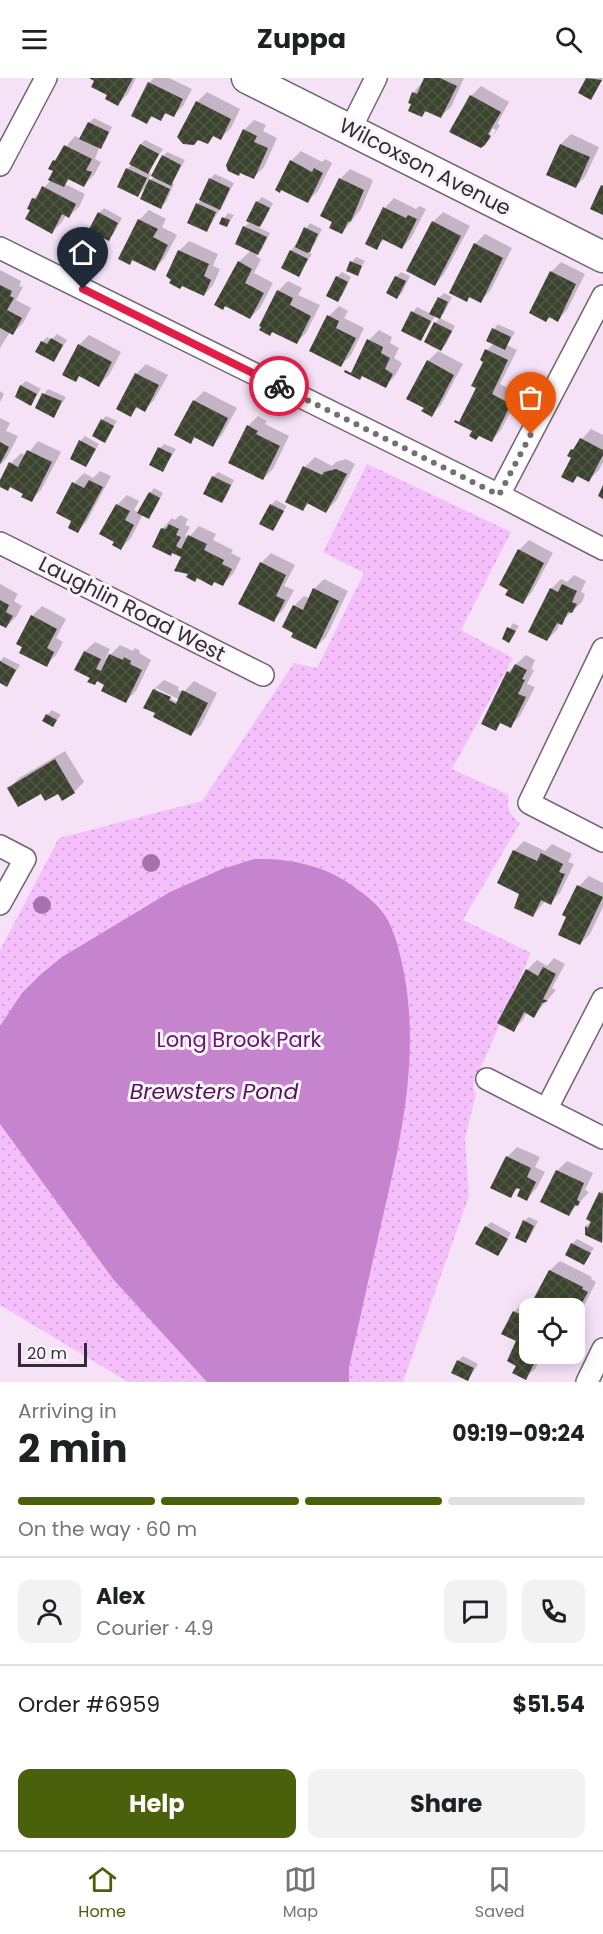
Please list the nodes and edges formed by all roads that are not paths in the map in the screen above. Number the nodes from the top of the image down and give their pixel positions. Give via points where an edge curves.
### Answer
1 (46, 78) edge
2 (247, 78) edge
3 (376, 78) edge
4 (350, 130) junction
5 (0, 165) edge
6 (0, 248) edge
7 (603, 257) edge
8 (603, 296) edge
9 (499, 495) junction
10 (0, 543) edge
11 (603, 549) edge
12 (603, 648) edge
13 (263, 675) dead end
14 (603, 841) edge
15 (0, 846) edge
16 (0, 904) edge
17 (603, 999) edge
18 (488, 1079) dead end
19 (547, 1108) junction
20 (603, 1138) edge
21 (603, 1349) edge
22 (587, 1382) edge

1 - 5 street
2 - 4 street, Wilcoxson Avenue
3 - 4 street
4 - 7 street, Wilcoxson Avenue
6 - 9 street
8 - 9 street
9 - 11 street
10 - 13 street, Laughlin Road West
12 - 14 street via 529,803
15 - 16 street via 25,859
17 - 19 street
18 - 19 street
19 - 20 street
21 - 22 street

